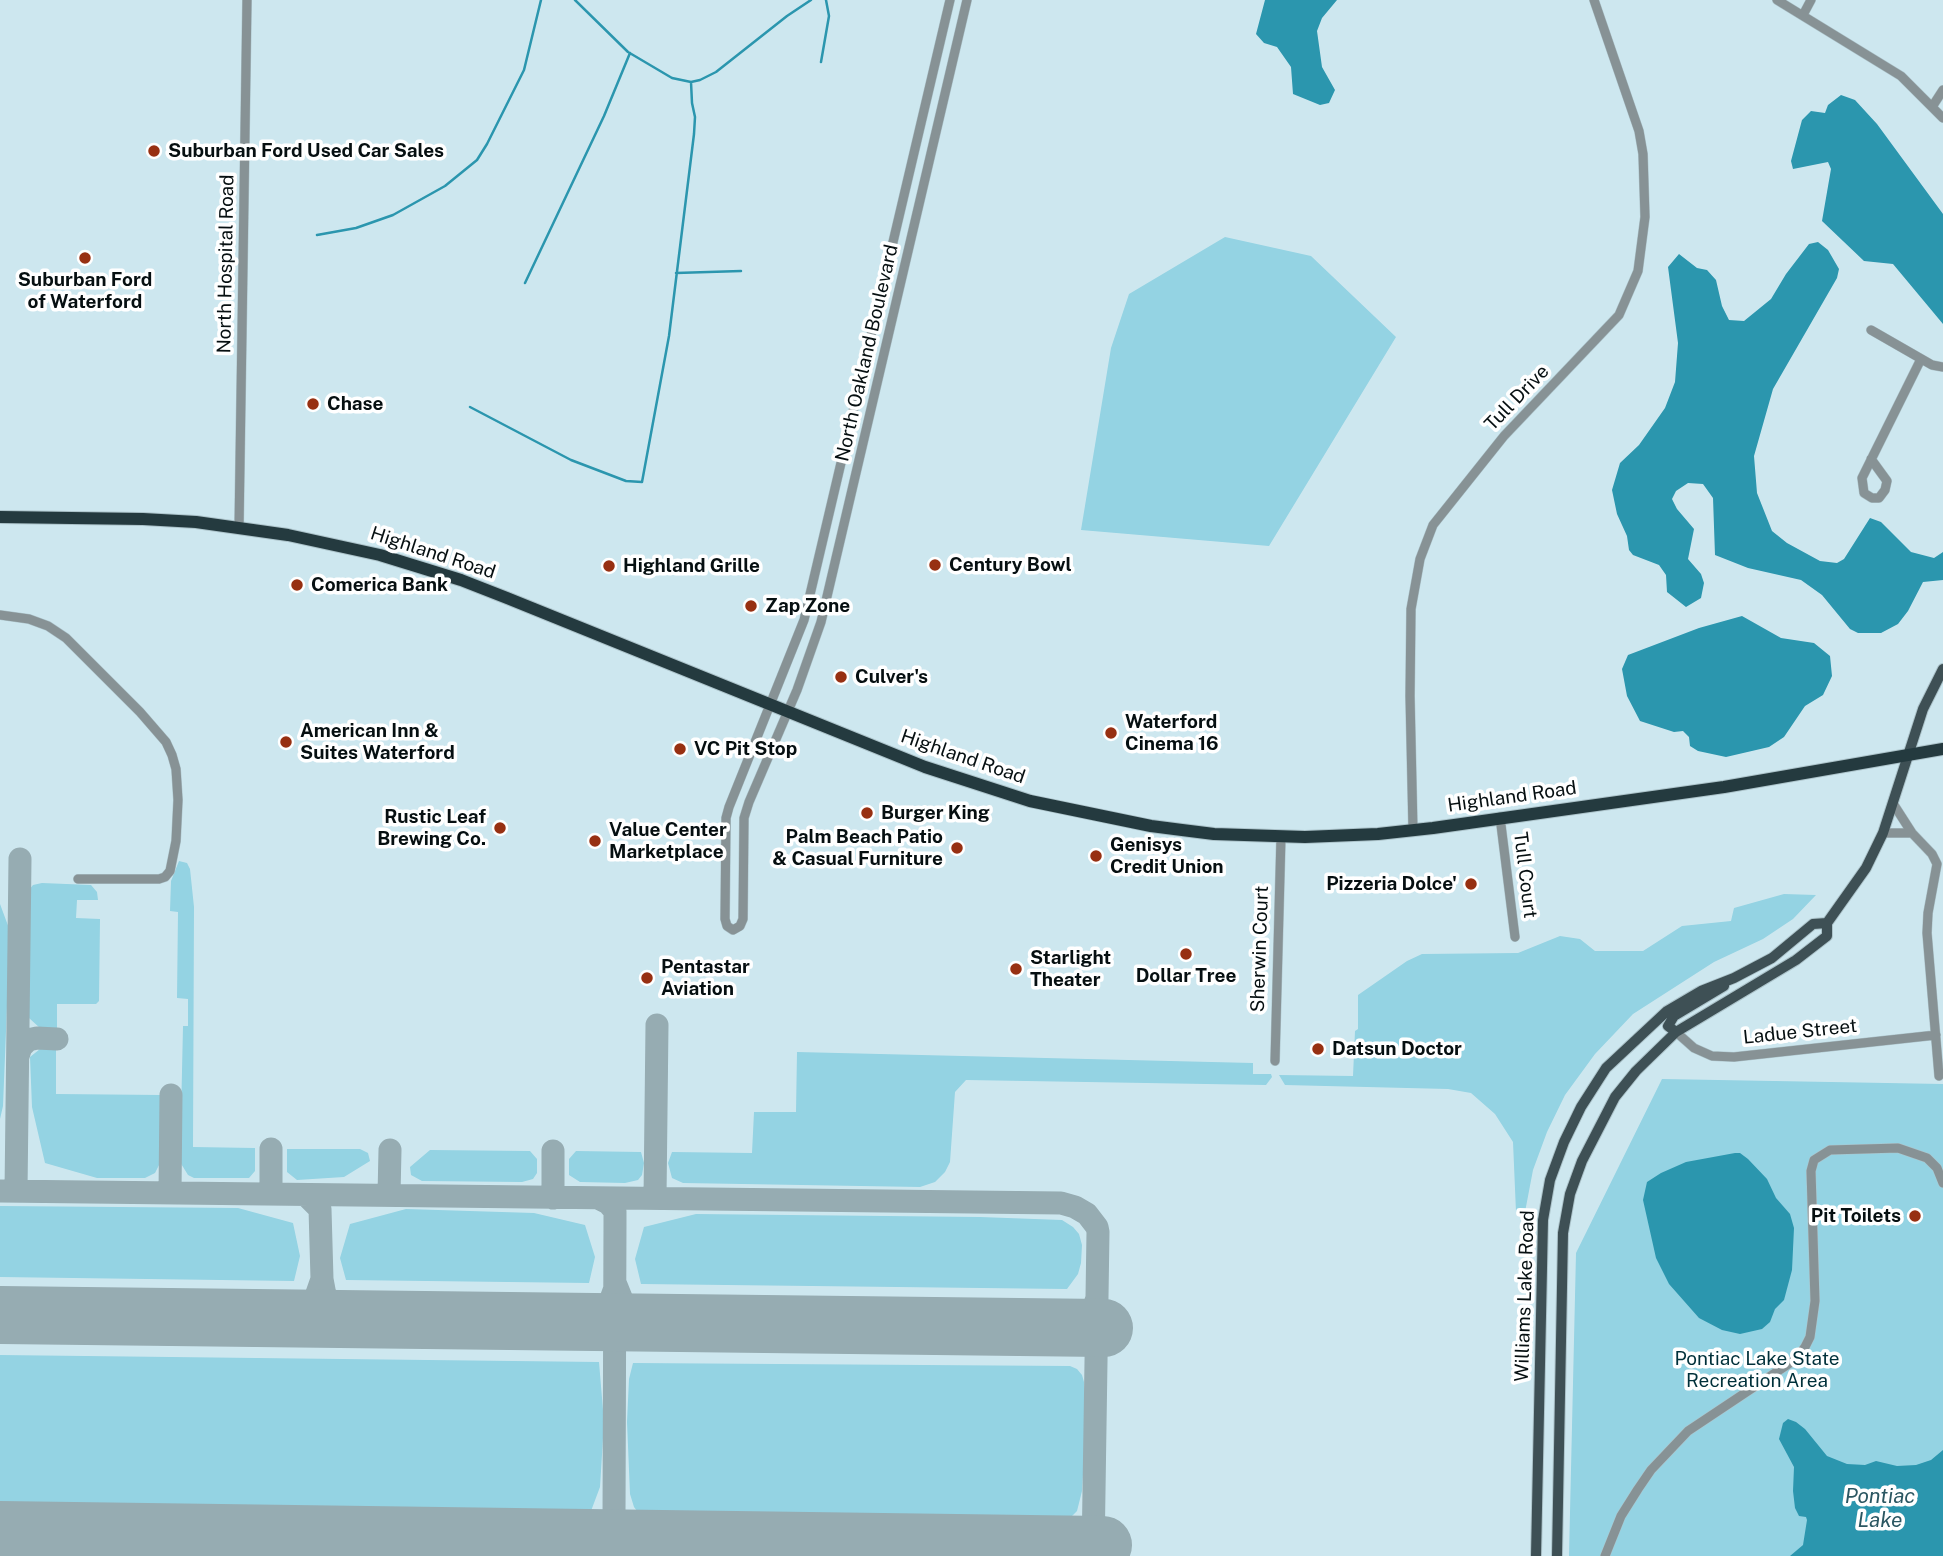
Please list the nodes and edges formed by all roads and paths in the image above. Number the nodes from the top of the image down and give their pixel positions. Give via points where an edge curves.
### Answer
1 (247, 0) edge
2 (950, 0) edge
3 (967, 0) edge
4 (1594, 0) edge
5 (1777, 0) edge
6 (1811, 0) edge
7 (1803, 15) junction
8 (1943, 90) edge
9 (1932, 107) junction
10 (1943, 118) edge
11 (1871, 330) dead end
12 (1921, 359) junction
13 (1943, 367) edge
14 (1871, 459) dead end
15 (0, 517) edge
16 (239, 528) junction
17 (0, 615) edge
18 (1943, 668) edge
19 (769, 704) junction
20 (788, 711) junction
21 (1943, 749) edge
22 (1908, 755) junction
23 (1894, 805) junction
24 (1500, 817) junction
25 (1413, 830) junction
26 (1883, 833) junction
27 (1912, 833) junction
28 (1281, 837) junction
29 (78, 879) dead end
30 (1826, 923) junction
31 (1515, 937) dead end
32 (1772, 958) junction
33 (1734, 978) junction
34 (1715, 1008) junction
35 (1676, 1032) junction
36 (1936, 1035) junction
37 (1275, 1061) dead end
38 (1939, 1076) dead end
39 (1943, 1183) edge
40 (1536, 1556) edge
41 (1557, 1556) edge
42 (1605, 1556) edge

1 - 16 street, North Hospital Road
2 - 19 street, North Oakland Boulevard via 806,613
3 - 20 street, North Oakland Boulevard via 824,613
4 - 25 street, Tull Drive via 1643,154 1644,217 1638,271 1619,315 1504,436 1433,524 1420,559 1411,609
5 - 7 street
6 - 7 street
7 - 9 street via 1901,76
8 - 9 street
9 - 10 street
11 - 12 street
12 - 13 street
12 - 14 street
15 - 16 highway, Highland Road via 143,519
16 - 19 highway, Highland Road via 340,545 448,576
17 - 29 street via 29,619 66,638 140,712 172,755 178,795 170,872 159,879
18 - 22 main road, Williams Lake Road
19 - 20 highway, Highland Road
19 - 20 street, North Oakland Boulevard via 726,818 725,919 733,930 743,919 744,818
20 - 28 highway, Highland Road via 914,763 1030,801 1151,826
21 - 22 highway, Highland Road
22 - 23 main road, Williams Lake Road
22 - 24 highway, Highland Road via 1724,788
23 - 26 main road, Williams Lake Road
23 - 27 street
24 - 25 highway, Highland Road
24 - 31 street, Tull Court
25 - 28 highway, Highland Road
26 - 27 street
26 - 30 main road, Williams Lake Road via 1866,868
27 - 36 street via 1937,864 1927,933
28 - 37 street, Sherwin Court
30 - 32 main road, Williams Lake Road via 1813,924
30 - 34 main road, Williams Lake Road via 1827,936 1796,960
32 - 33 main road, Williams Lake Road
32 - 34 main road via 1777,962 1772,969 1739,987
33 - 35 main road via 1674,1016 1668,1026
33 - 40 main road, Williams Lake Road via 1667,1011 1606,1068 1581,1107 1550,1180 1541,1259
34 - 35 main road, Williams Lake Road
35 - 36 street, Ladue Street via 1712,1056 1734,1057
35 - 41 main road, Williams Lake Road via 1615,1097 1570,1194 1563,1233
36 - 38 street
39 - 42 street via 1927,1158 1898,1148 1830,1150 1814,1160 1815,1301 1805,1347 1796,1359 1688,1431 1638,1489

